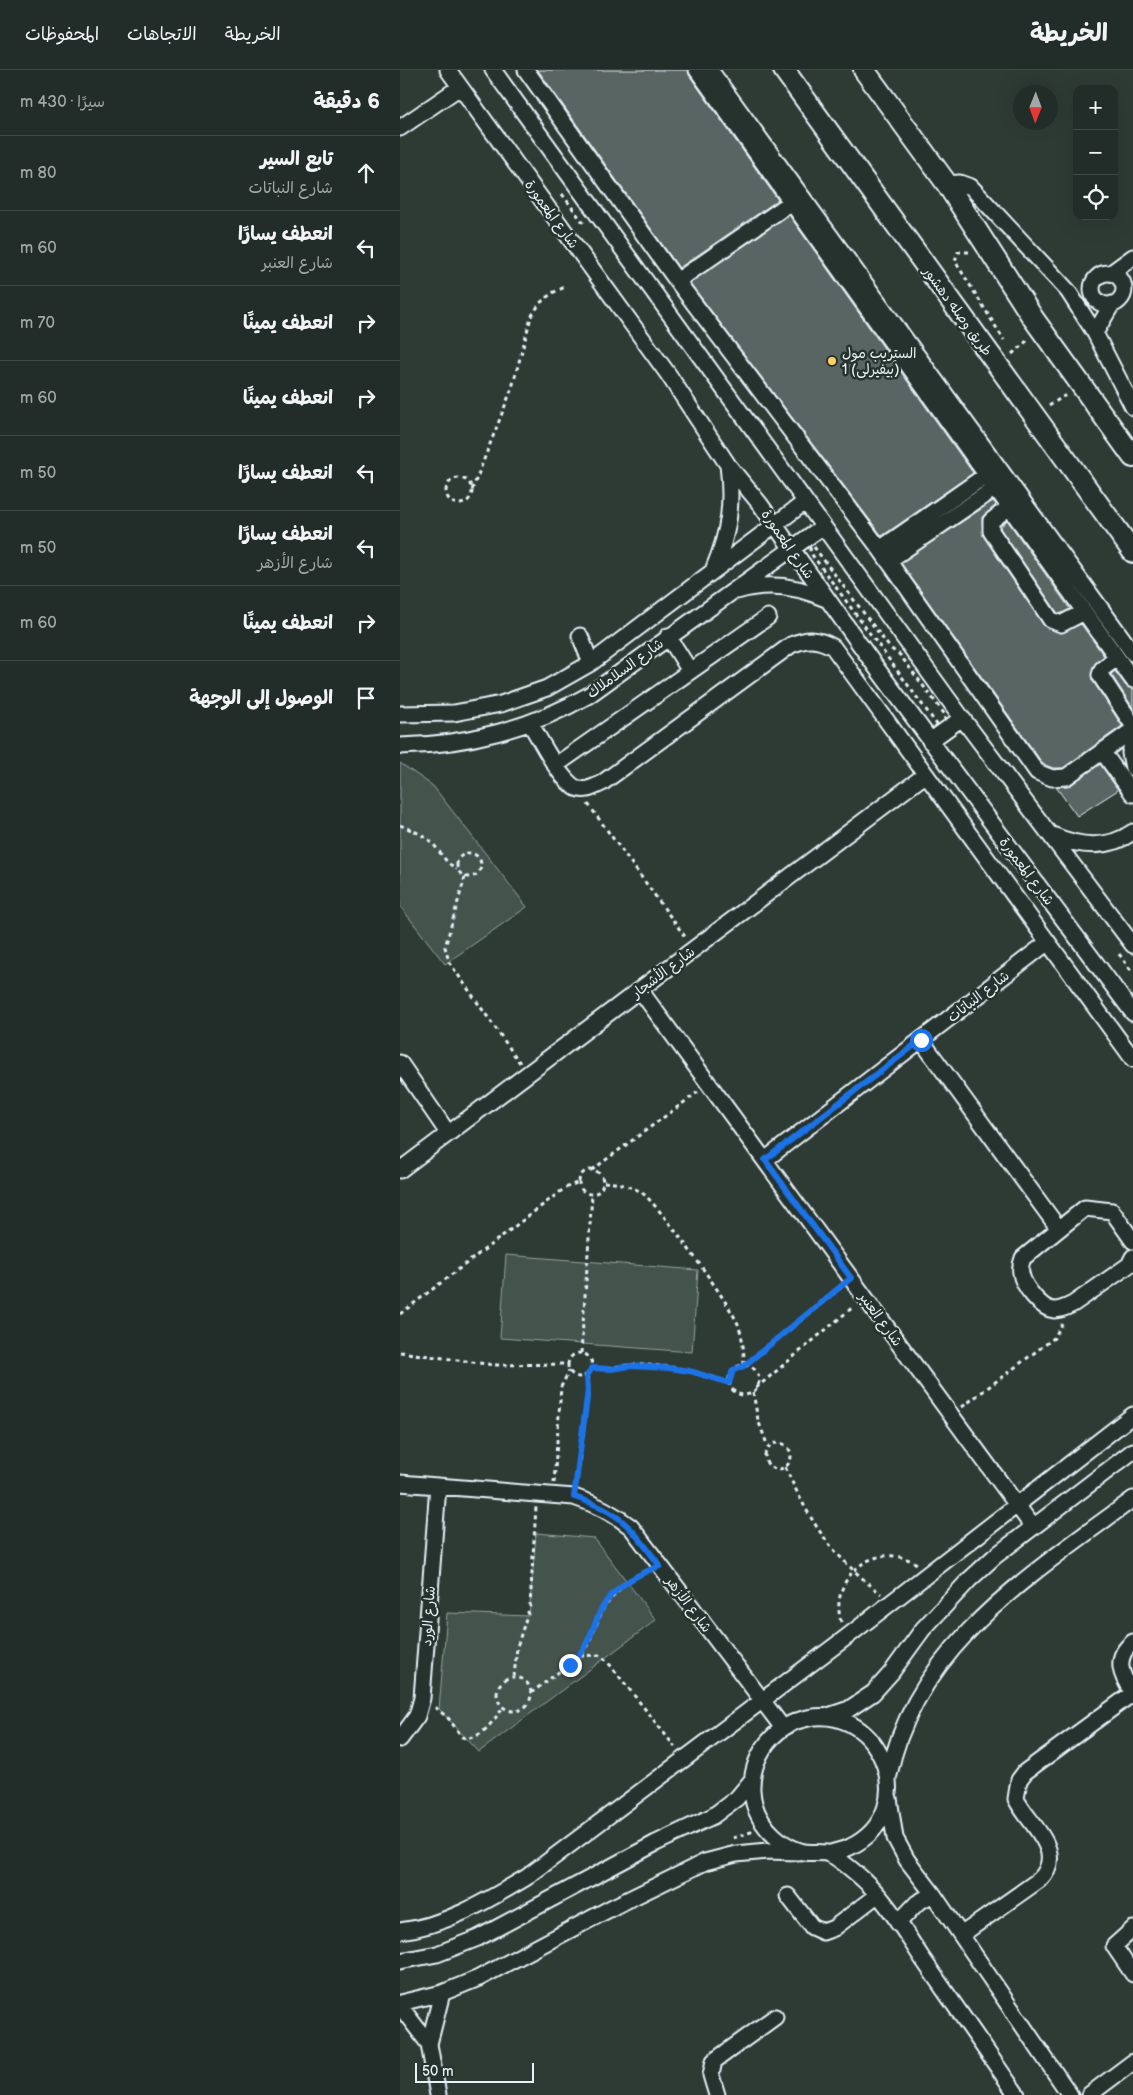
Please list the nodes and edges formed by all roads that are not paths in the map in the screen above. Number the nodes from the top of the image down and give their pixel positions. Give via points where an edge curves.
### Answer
1 (448, 70) edge
2 (494, 70) edge
3 (526, 70) edge
4 (697, 70) edge
5 (710, 70) edge
6 (784, 70) edge
7 (864, 70) edge
8 (460, 87) junction
9 (400, 128) edge
10 (946, 184) junction
11 (796, 199) junction
12 (1133, 258) edge
13 (1111, 273) junction
14 (677, 281) junction
15 (1093, 285) junction
16 (1068, 291) junction
17 (1122, 297) edge
18 (1095, 333) junction
19 (1133, 407) edge
20 (1133, 456) edge
21 (728, 465) junction
22 (991, 471) junction
23 (1008, 479) junction
24 (994, 489) junction
25 (805, 502) junction
26 (1008, 508) junction
27 (775, 525) junction
28 (822, 527) junction
29 (791, 549) junction
30 (1133, 552) edge
31 (884, 555) junction
32 (714, 569) junction
33 (699, 581) junction
34 (723, 597) junction
35 (827, 599) junction
36 (1084, 612) junction
37 (768, 617) dead end
38 (580, 636) dead end
39 (668, 636) junction
40 (1133, 653) edge
41 (1117, 658) junction
42 (591, 663) junction
43 (878, 670) junction
44 (690, 671) junction
45 (1133, 680) edge
46 (861, 682) junction
47 (400, 714) edge
48 (962, 718) junction
49 (530, 724) junction
50 (1133, 725) edge
51 (1133, 730) edge
52 (930, 741) junction
53 (1133, 741) edge
54 (400, 746) edge
55 (1102, 751) junction
56 (556, 765) junction
57 (1133, 768) edge
58 (925, 775) junction
59 (1133, 794) edge
60 (1133, 832) edge
61 (1052, 836) junction
62 (1048, 942) junction
63 (1133, 945) edge
64 (640, 990) junction
65 (1133, 1013) edge
66 (921, 1040) junction
67 (1133, 1059) edge
68 (400, 1063) edge
69 (448, 1133) junction
70 (765, 1160) junction
71 (400, 1170) edge
72 (1059, 1229) junction
73 (1133, 1241) edge
74 (1133, 1257) edge
75 (1133, 1416) edge
76 (1133, 1451) edge
77 (400, 1483) edge
78 (438, 1486) junction
79 (1133, 1499) edge
80 (1018, 1505) junction
81 (1033, 1527) junction
82 (1133, 1642) edge
83 (1133, 1693) edge
84 (763, 1702) junction
85 (824, 1717) junction
86 (784, 1728) junction
87 (400, 1739) edge
88 (888, 1779) junction
89 (752, 1780) junction
90 (889, 1794) junction
91 (803, 1852) junction
92 (828, 1854) junction
93 (933, 1894) junction
94 (877, 1895) junction
95 (788, 1896) dead end
96 (898, 1923) junction
97 (1133, 1929) edge
98 (400, 1932) edge
99 (960, 1935) junction
100 (400, 1961) edge
101 (1133, 1974) edge
102 (442, 1993) junction
103 (400, 2005) edge
104 (775, 2017) dead end
105 (429, 2044) junction
106 (1133, 2062) edge
107 (438, 2095) edge
108 (717, 2095) edge
109 (1017, 2095) edge
110 (1070, 2095) edge
111 (1089, 2095) edge

1 - 8 street, شارع المعمورة
2 - 25 street
3 - 14 street
4 - 11 street
5 - 11 street
6 - 30 main road, طريق وصله دهشور
7 - 10 main road
8 - 9 street
8 - 21 street, شارع المعمورة via 668,374
10 - 16 street via 960,183 971,187
10 - 20 main road via 1033,318
11 - 14 street
11 - 22 street
12 - 13 street
13 - 15 street via 1096,278
13 - 17 street via 1123,283
14 - 31 street
15 - 16 street
15 - 17 street via 1097,300 1104,304
16 - 18 street
17 - 18 street
18 - 19 street
21 - 27 street, شارع المعمورة
21 - 32 street via 732,492 730,518
22 - 23 street
22 - 24 street
22 - 31 street
23 - 24 street
23 - 40 street
24 - 26 street
24 - 31 street
25 - 27 street, شارع السلاملاك
25 - 28 street
26 - 36 street
26 - 36 street via 991,522 991,531 1051,620 1061,624
27 - 29 street, شارع المعمورة
27 - 32 street, شارع السلاملاك
28 - 29 street, شارع السلاملاك
28 - 48 street
29 - 34 street, شارع السلاملاك
29 - 35 street, شارع المعمورة
31 - 55 street via 1036,772 1052,778 1066,777
32 - 33 street, شارع السلاملاك
33 - 34 street
33 - 42 street, شارع السلاملاك
34 - 35 street via 748,587 768,584 789,586
34 - 39 street, شارع السلاملاك
35 - 43 street, شارع المعمورة
36 - 41 street
37 - 44 street
38 - 42 street
39 - 44 street
39 - 49 street, شارع السلاملاك via 589,695
41 - 45 street
41 - 50 street via 1102,669 1100,675
42 - 47 street, شارع السلاملاك via 547,688 501,704 454,713
43 - 46 street
43 - 52 street, شارع المعمورة
44 - 56 street
46 - 56 street via 833,647 820,639 804,639 791,645 602,783 586,790 576,788
46 - 58 street
48 - 52 street
48 - 61 street
49 - 54 street, شارع السلاملاك via 481,737
49 - 56 street
51 - 55 street
52 - 65 street, شارع المعمورة
53 - 57 street via 1130,752
55 - 59 street
58 - 62 street
58 - 64 street, شارع الأشجار
60 - 61 street via 1123,839 1087,846
61 - 63 street
62 - 66 street, شارع النباتات
62 - 67 street
64 - 69 street, شارع الأشجار
64 - 70 street, شارع العنبر
66 - 70 street, شارع النباتات
66 - 72 street
68 - 69 street
69 - 71 street, شارع الأشجار
70 - 80 street, شارع العنبر
72 - 73 street via 1085,1208 1103,1209 1112,1211
72 - 74 street via 1023,1258 1021,1274 1044,1306 1054,1310 1073,1304 1129,1265
75 - 80 street
76 - 81 street
77 - 78 street, شارع الأزهر
78 - 84 street, شارع الأزهر via 574,1497 594,1503 625,1522
78 - 87 street, شارع الورد via 422,1698 417,1716
79 - 88 street via 1036,1571 963,1635 925,1686 906,1720
80 - 81 street, شارع العنبر
80 - 84 street
81 - 85 street via 994,1557 945,1604 873,1693 849,1709
82 - 83 street via 1122,1654 1120,1670
83 - 99 street via 1025,1772 1019,1780 1016,1798 1046,1843 1051,1863 1039,1880
84 - 86 street, شارع الأزهر
84 - 98 street via 527,1877 489,1900 448,1918
85 - 86 street via 796,1722
85 - 88 street via 848,1723 868,1736 882,1756
86 - 89 street via 761,1750
88 - 90 street
89 - 91 street via 753,1799 760,1817 778,1838
89 - 100 street via 737,1798 713,1816 478,1938 437,1954
90 - 92 street via 882,1816 869,1834 850,1847
90 - 93 street via 895,1838
91 - 92 street
91 - 102 street via 744,1853 705,1862 479,1978
92 - 94 street
93 - 96 street via 910,1909
93 - 99 street
94 - 95 street via 834,1928 823,1932 812,1927
94 - 96 street
96 - 109 street
97 - 101 street via 1114,1946
99 - 110 street
102 - 103 street
102 - 105 street
103 - 105 street
104 - 108 street via 714,2061 711,2075
105 - 107 street
106 - 111 street

